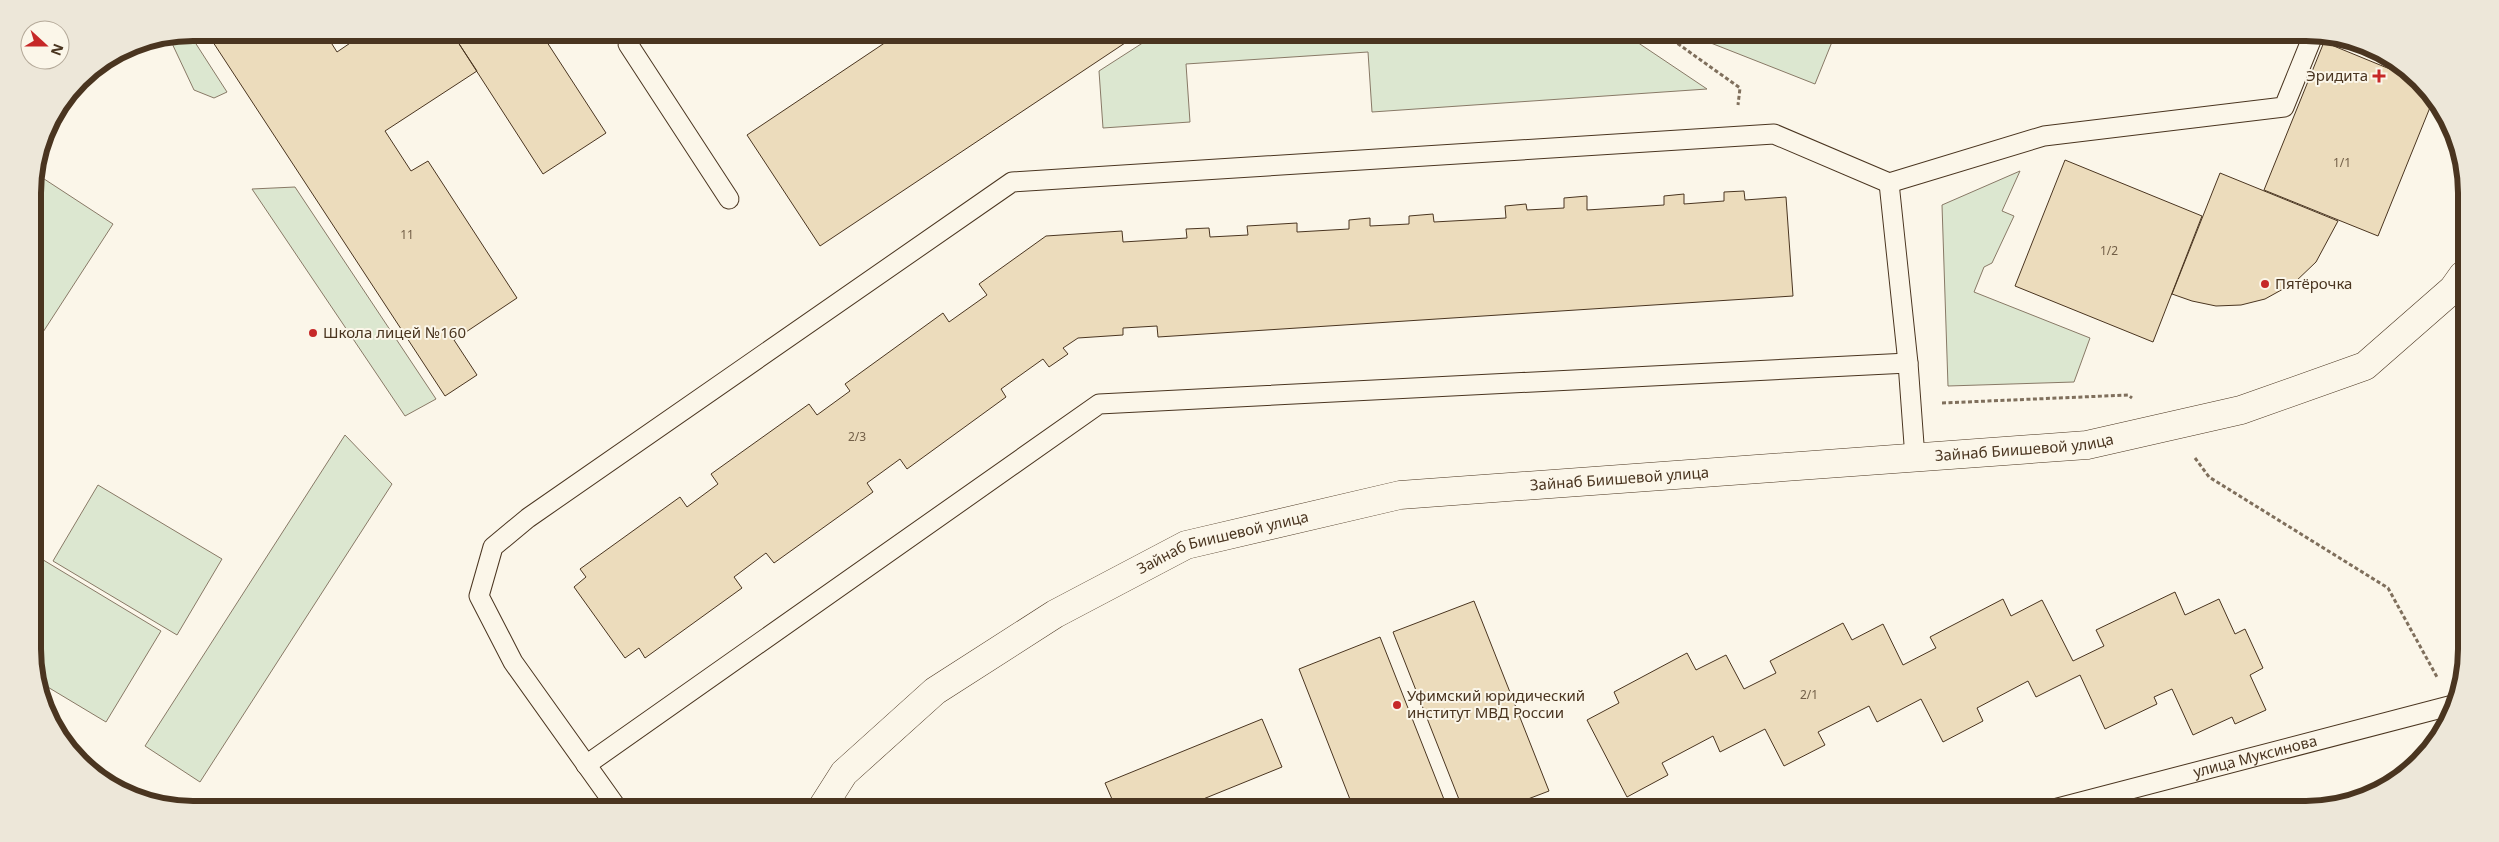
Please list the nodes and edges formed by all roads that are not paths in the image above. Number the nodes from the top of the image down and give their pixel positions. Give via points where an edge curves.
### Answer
1 (2311, 41) edge
2 (633, 42) edge
3 (1889, 183) junction
4 (729, 199) dead end
5 (2458, 282) edge
6 (1908, 363) junction
7 (1915, 458) junction
8 (2446, 708) edge
9 (586, 765) junction
10 (2085, 800) edge
11 (611, 801) edge
12 (826, 801) edge

1 - 3 lane via 2284,107 2044,136
2 - 4 lane
3 - 6 lane
3 - 9 lane via 1774,134 1012,182 528,518 493,546 479,596 513,662
5 - 7 street, Зайнаб Биишевой улица via 2365,366 2240,410 2087,445
6 - 7 lane
6 - 9 lane via 1099,404
7 - 12 street, Зайнаб Биишевой улица via 1400,494 1186,545 1055,614 935,691 844,773
8 - 10 lane, улица Муксинова
9 - 11 lane

